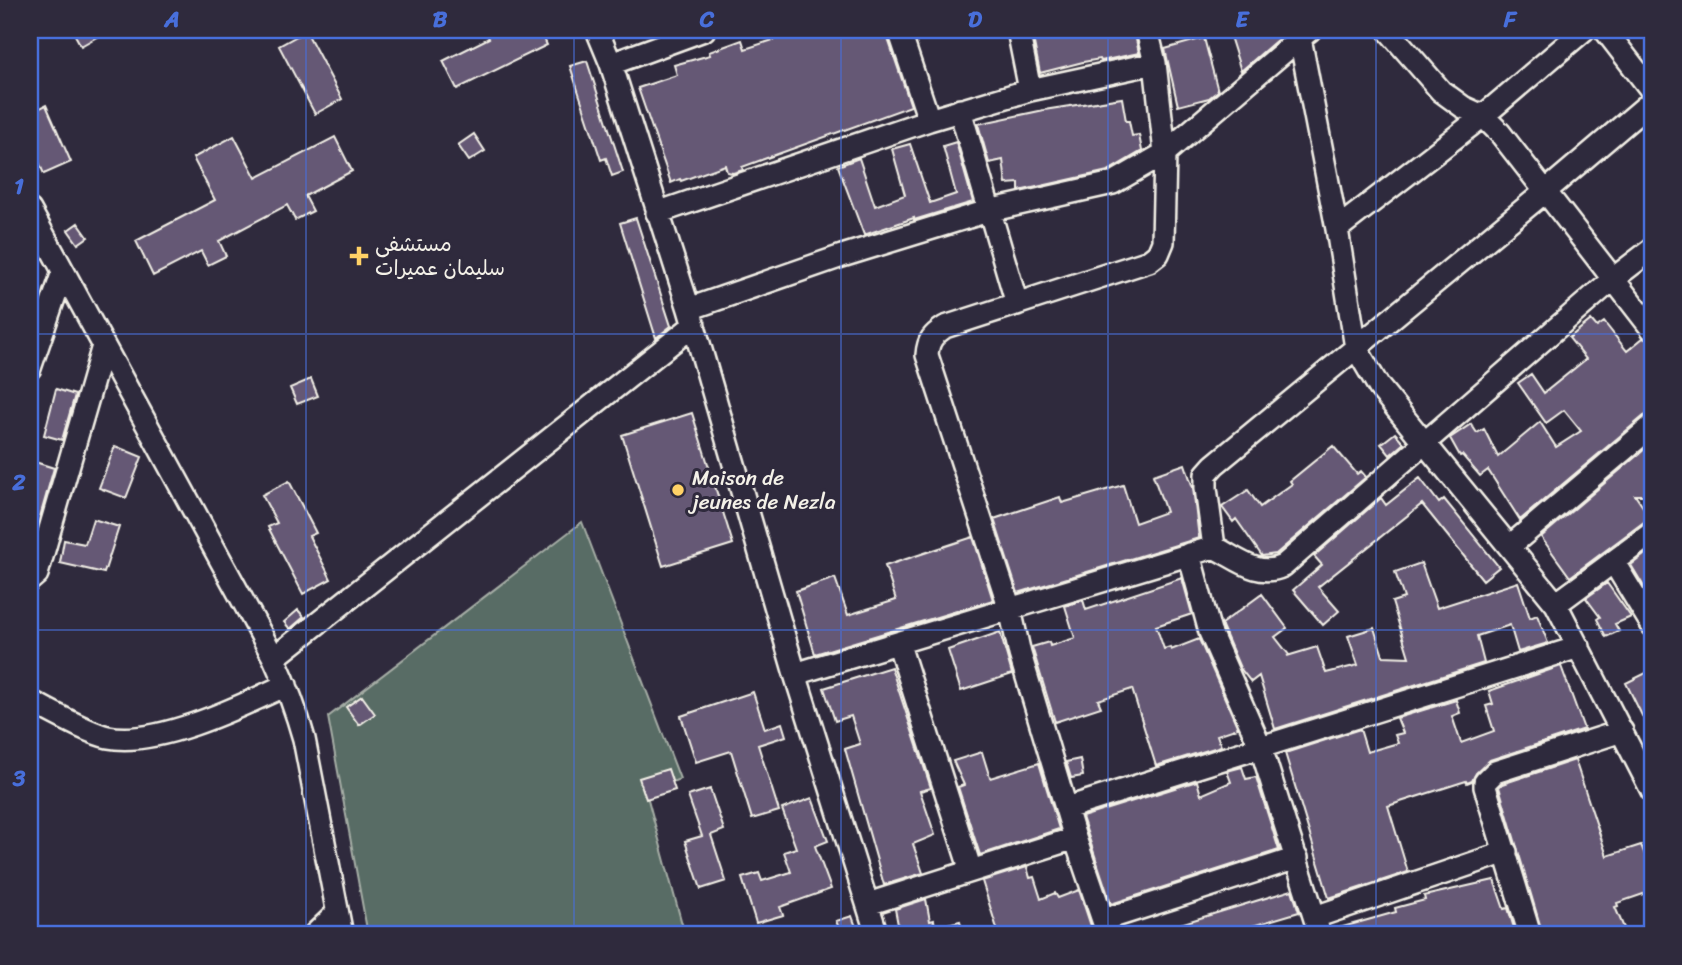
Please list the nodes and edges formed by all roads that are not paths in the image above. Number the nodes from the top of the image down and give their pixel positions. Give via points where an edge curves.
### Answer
1 (597, 30) edge
2 (704, 30) edge
3 (899, 30) edge
4 (1018, 30) edge
5 (1147, 30) edge
6 (1388, 30) edge
7 (1584, 30) edge
8 (1605, 30) edge
9 (1303, 33) edge
10 (668, 36) edge
11 (1154, 63) junction
12 (611, 64) junction
13 (1030, 90) junction
14 (1652, 91) edge
15 (1652, 101) edge
16 (960, 110) junction
17 (1483, 116) junction
18 (929, 120) junction
19 (1165, 153) junction
20 (1546, 191) junction
21 (988, 211) junction
22 (657, 213) junction
23 (31, 215) edge
24 (1337, 229) junction
25 (1652, 249) edge
26 (63, 272) junction
27 (1613, 279) junction
28 (1017, 304) junction
29 (691, 317) junction
30 (1652, 329) edge
31 (103, 346) junction
32 (1356, 348) junction
33 (30, 368) edge
34 (1652, 426) edge
35 (1423, 443) junction
36 (1652, 533) edge
37 (1510, 546) junction
38 (1214, 547) junction
39 (1189, 554) junction
40 (1613, 561) junction
41 (30, 580) edge
42 (1556, 604) junction
43 (1010, 609) junction
44 (1652, 625) edge
45 (898, 645) junction
46 (1578, 647) junction
47 (274, 658) junction
48 (795, 674) junction
49 (286, 685) junction
50 (30, 701) edge
51 (1622, 731) junction
52 (1261, 748) junction
53 (1652, 791) edge
54 (1067, 807) junction
55 (1075, 838) junction
56 (1506, 852) junction
57 (1297, 858) junction
58 (971, 872) junction
59 (868, 904) junction
60 (337, 913) junction
61 (1317, 926) edge
62 (1105, 931) edge
63 (314, 935) edge
64 (342, 935) edge
65 (877, 935) edge
66 (1531, 935) edge

1 - 12 street
2 - 10 street
3 - 18 street
4 - 13 street
5 - 11 street
6 - 17 street via 1441,91
7 - 17 street
8 - 14 street
9 - 19 street
9 - 24 street
10 - 12 street
11 - 13 street
11 - 19 street
12 - 22 street
13 - 16 street
15 - 20 street
16 - 18 street
16 - 21 street
17 - 20 street
17 - 24 street
18 - 22 street
19 - 21 street via 1113,183
19 - 28 street via 1163,242 1158,254 1149,261
20 - 27 street
20 - 32 street
21 - 28 street
21 - 29 street via 842,256
22 - 29 street
23 - 26 street
24 - 32 street
25 - 27 street
26 - 31 street
26 - 33 street
27 - 30 street
27 - 35 street
28 - 43 street via 945,327 934,334 927,355
29 - 47 street
29 - 48 street
31 - 41 street via 37,574
31 - 47 street
32 - 35 street via 1379,387
32 - 38 street via 1206,474
34 - 37 street
35 - 37 street
35 - 38 street via 1283,566 1260,571
36 - 40 street
37 - 42 street
38 - 39 street
39 - 43 street
39 - 52 street via 1210,632
40 - 42 street
40 - 44 street
42 - 46 street
43 - 45 street
43 - 54 street
45 - 48 street
45 - 58 street
46 - 51 street
46 - 52 street
47 - 49 street
48 - 59 street
49 - 50 street via 156,736 128,740 105,736
49 - 60 street via 304,739
51 - 53 street
51 - 56 street via 1489,777 1485,787
52 - 54 street
52 - 57 street
54 - 55 street
55 - 58 street
55 - 62 street
56 - 61 street
56 - 66 street
57 - 61 street
57 - 62 street
58 - 59 street
59 - 65 street
60 - 63 street
60 - 64 street

